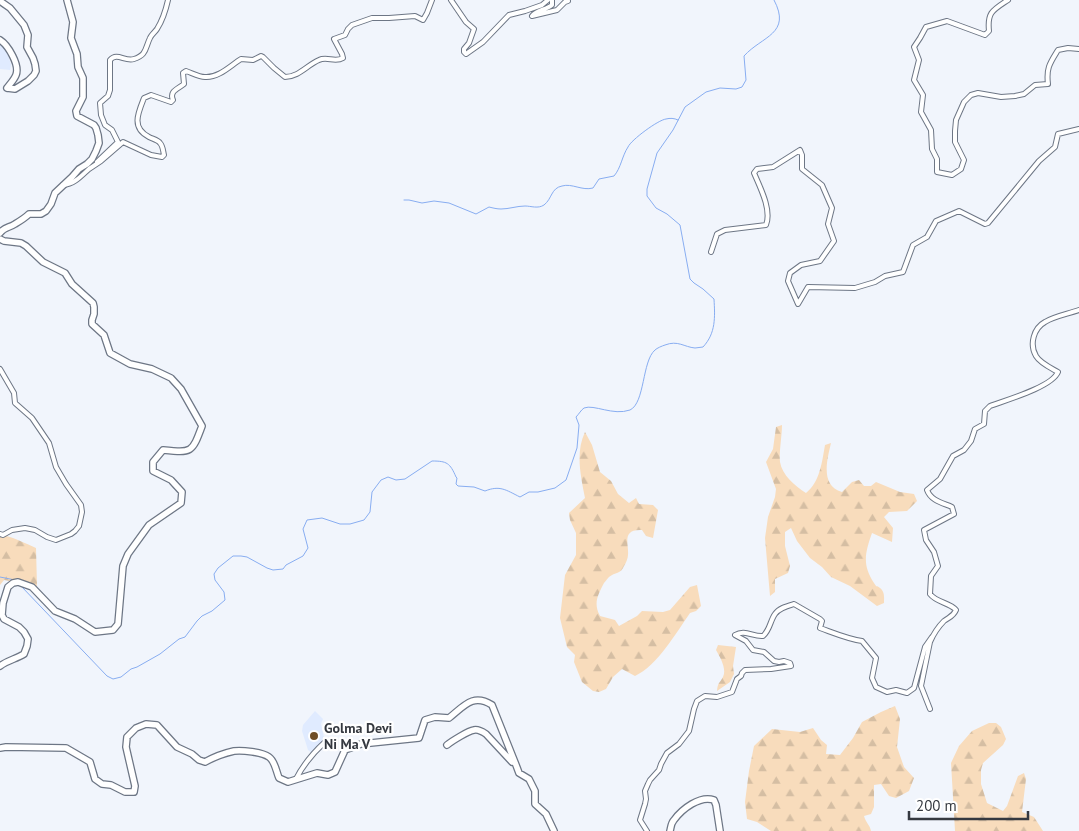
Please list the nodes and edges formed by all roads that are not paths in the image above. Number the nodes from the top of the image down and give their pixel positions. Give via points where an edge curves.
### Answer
1 (67, 0) edge
2 (168, 0) edge
3 (432, 0) edge
4 (451, 0) edge
5 (550, 0) edge
6 (1008, 0) edge
7 (0, 1) edge
8 (568, 1) edge
9 (0, 40) edge
10 (1079, 49) edge
11 (1079, 129) edge
12 (89, 169) junction
13 (63, 185) junction
14 (0, 233) edge
15 (0, 239) edge
16 (711, 252) dead end
17 (1079, 310) edge
18 (0, 369) edge
19 (0, 534) edge
20 (932, 637) junction
21 (0, 666) edge
22 (930, 709) dead end
23 (325, 742) dead end
24 (447, 745) dead end
25 (0, 748) edge
26 (516, 766) junction
27 (295, 780) junction
28 (554, 831) edge
29 (647, 831) edge
30 (670, 831) edge
31 (720, 831) edge

1 - 13 street via 73,22 71,38 84,86 77,116 94,125 99,143 92,159
2 - 12 street via 146,51 132,60 118,56 110,60 110,90 100,103 100,110 105,125 112,130 118,142
3 - 12 street via 423,20 415,16 372,18 352,26 345,35 334,39 343,58 337,61 320,59 294,76 285,76 261,56 253,60 241,59 223,72 209,77 186,71 183,73 184,84 172,93 171,102 151,96 144,98 137,118 142,132 159,142 164,155 151,155 122,142
4 - 5 street via 474,29 464,48 466,54 483,42 509,15 525,12
5 - 8 street via 552,5 532,16 559,9
6 - 10 street via 992,11 989,31 985,35 948,20 926,27 914,47 919,60 914,80 923,95 921,112 932,130 937,172 952,175 961,170 964,160 955,142 956,120 971,95 1015,96 1024,94 1035,85 1048,84 1048,68 1058,50
7 - 9 street via 27,29 27,46 35,64 34,76 16,89 7,88 17,74 17,67 8,46
11 - 16 street via 1058,134 1055,147 1040,160 988,223 959,212 936,221 927,237 913,245 903,272 875,282 855,288 808,287 798,304 788,281 790,273 801,265 820,261 834,241 828,224 832,208 822,185 802,169 800,150 773,167 757,169 754,173 764,195 766,225 717,234
12 - 13 street via 69,185
13 - 14 street via 46,211 29,214
15 - 21 street via 21,243 43,262 65,273 72,284 93,302 92,324 104,336 111,354 171,378 181,388 202,426 190,450 163,450 153,462 153,471 171,480 182,492 181,503 149,526 128,554 123,566 118,624 113,630 95,632 55,611 32,587 13,583 8,587 2,615 24,632 27,646 24,654
17 - 20 street via 1037,327 1033,341 1036,356 1058,372 1056,377 1042,386 990,406 985,411 984,424 975,429 972,441 953,456 940,480 927,490 928,495 952,507 954,514 924,530 938,566 931,576 930,594 956,610
18 - 19 street via 14,393 15,403 32,418 49,443 56,467 81,505 82,512 75,531 56,540 25,528
20 - 22 street via 921,686
20 - 29 street via 925,647 914,688 907,693 887,692 876,687 872,678 876,658 862,641 820,628 820,619 794,604 775,614 763,636 735,635 753,650 764,652 774,661 790,663 790,666 745,670 737,678 732,692 717,698 706,696 698,701 689,731 667,753 645,791 640,820
23 - 27 street
24 - 26 street via 475,730 481,731
25 - 27 street via 66,748 90,762 95,779 102,784 134,792 126,747 128,737 136,728 157,724 177,747 199,760 205,762 235,751 259,753 273,762 279,778 288,782
26 - 27 street via 492,705 472,700 450,718 425,720 419,738 361,744 345,750 334,772
26 - 28 street via 519,773 529,780 535,791 535,804 546,814
30 - 31 street via 672,821 682,811 709,798 716,805

